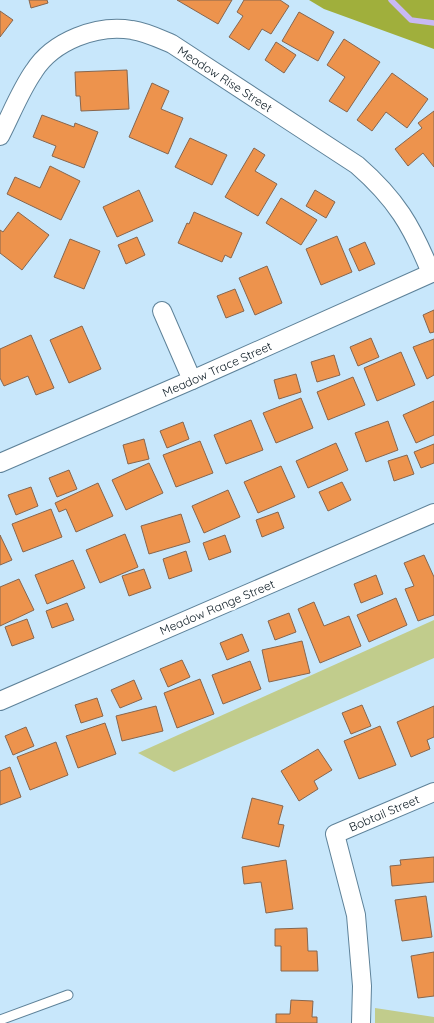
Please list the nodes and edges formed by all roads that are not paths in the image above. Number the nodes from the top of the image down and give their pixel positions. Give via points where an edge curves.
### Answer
1 (0, 136) edge
2 (433, 273) edge
3 (162, 312) dead end
4 (192, 380) junction
5 (0, 463) edge
6 (434, 513) edge
7 (0, 701) edge
8 (434, 792) edge
9 (68, 995) dead end
10 (0, 1020) edge
11 (360, 1023) edge

1 - 2 street, Meadow Rise Street via 34,71 65,43 108,29 152,34 357,165 390,197 405,218
2 - 4 street, Meadow Trace Street
3 - 4 street
4 - 5 street, Meadow Trace Street
6 - 7 street, Meadow Range Street
8 - 11 street, Bobtail Street via 335,834 356,915 362,986
9 - 10 lane

